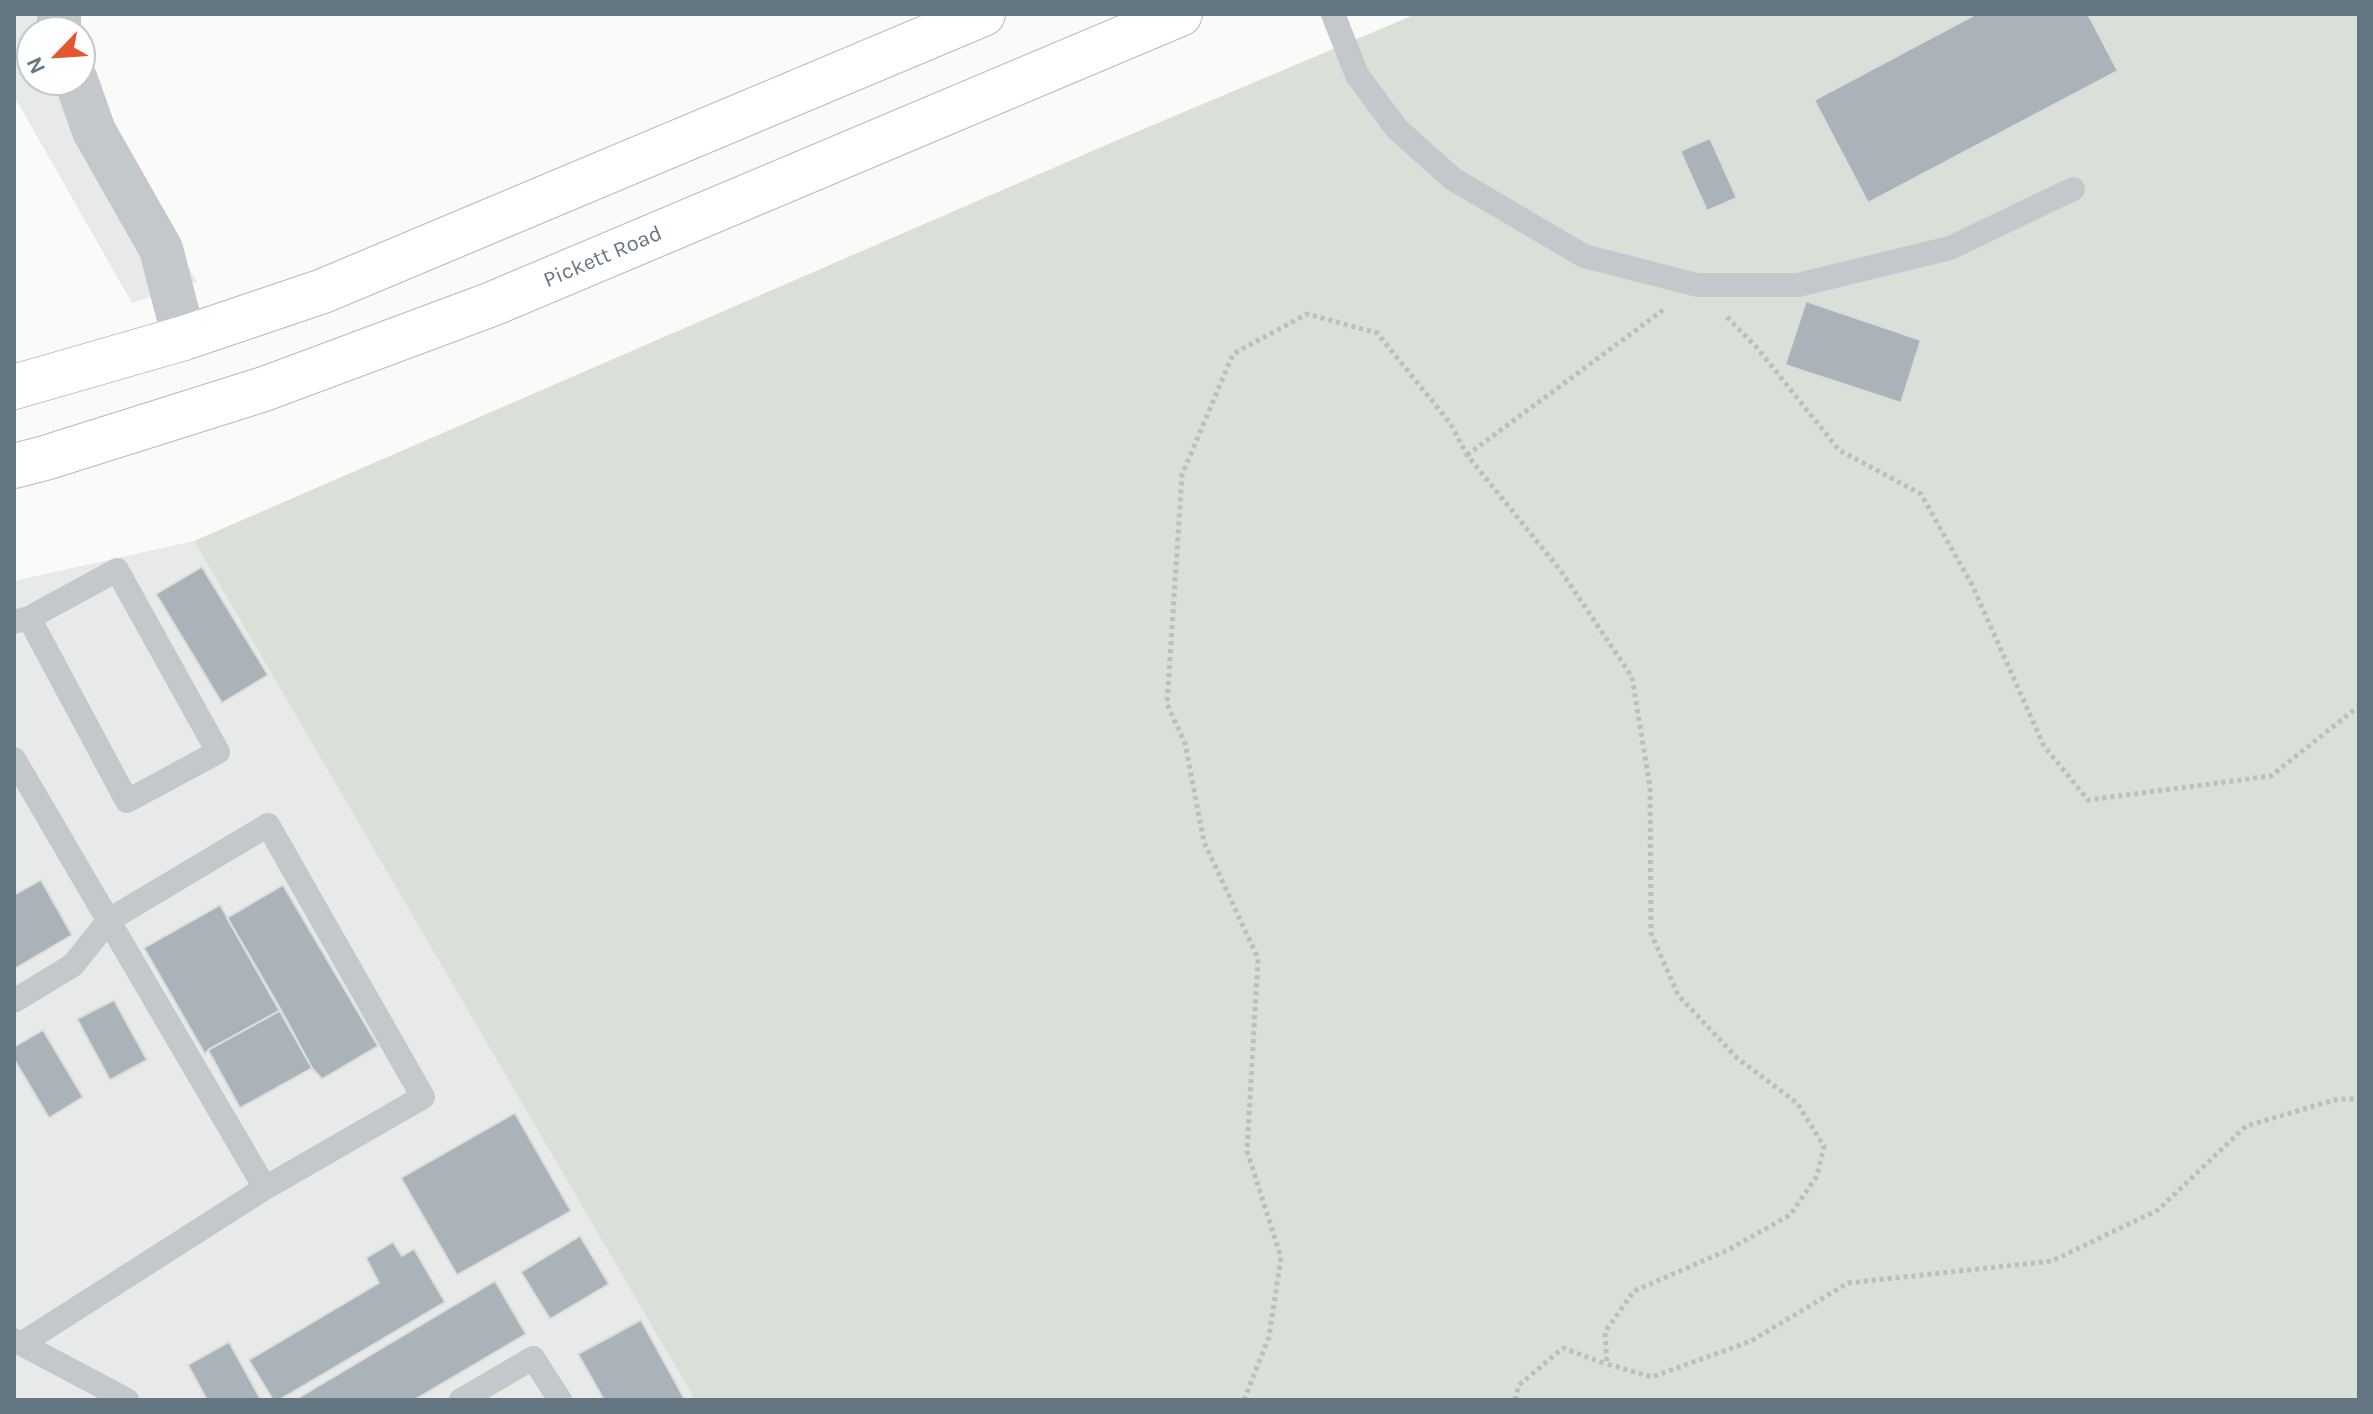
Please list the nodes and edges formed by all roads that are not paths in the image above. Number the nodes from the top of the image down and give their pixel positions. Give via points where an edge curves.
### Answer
1 (983, 14) edge
2 (1180, 14) edge
3 (1333, 14) edge
4 (82, 96) edge
5 (2073, 189) dead end
6 (184, 338) junction
7 (14, 387) edge
8 (14, 466) edge
9 (22, 620) edge
10 (14, 759) edge
11 (109, 920) junction
12 (14, 1001) edge
13 (265, 1188) junction
14 (17, 1342) edge
15 (127, 1400) edge
16 (461, 1400) edge
17 (560, 1400) edge

1 - 6 main road via 323,291
2 - 8 main road, Pickett Road via 492,304 264,389
3 - 5 lane via 1357,75 1397,129 1453,179 1584,256 1697,285 1798,285 1950,248
4 - 6 street via 94,131 161,249
6 - 7 main road
9 - 9 lane via 117,570 218,752 127,801
10 - 11 lane
11 - 12 lane via 73,965
11 - 13 lane
11 - 13 lane via 268,825 423,1097
13 - 14 lane
14 - 15 lane
16 - 17 lane via 533,1358

